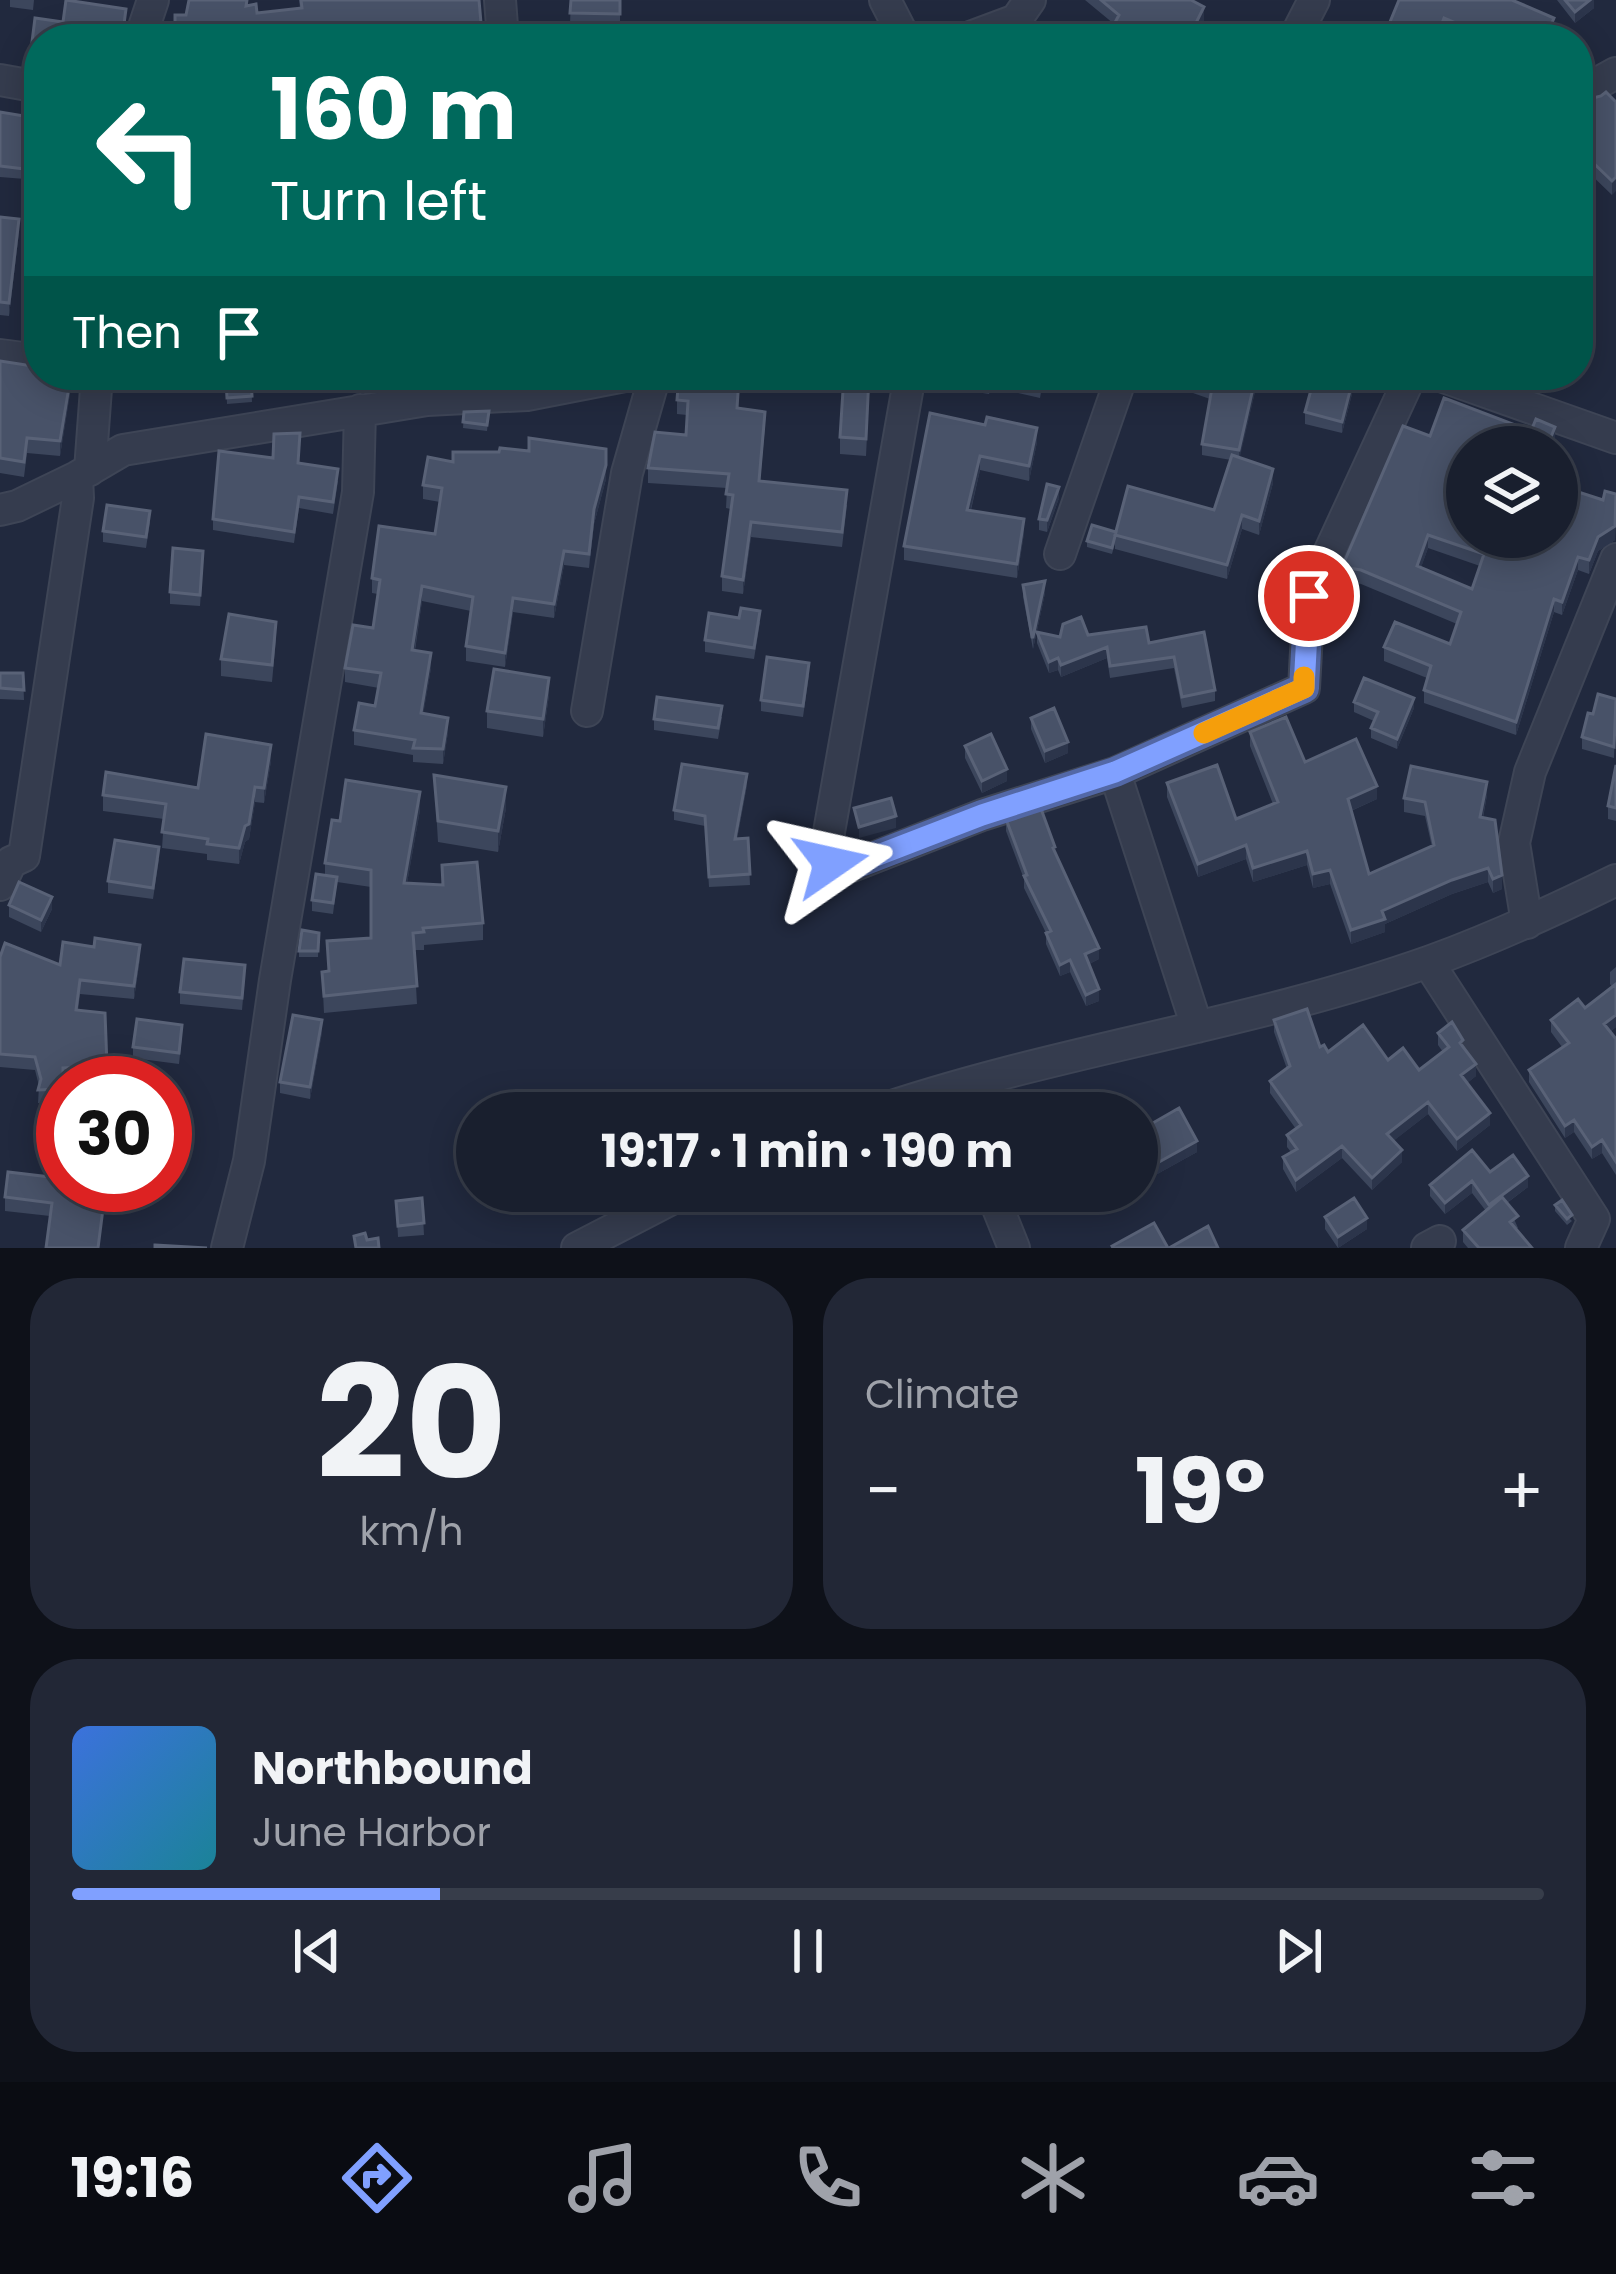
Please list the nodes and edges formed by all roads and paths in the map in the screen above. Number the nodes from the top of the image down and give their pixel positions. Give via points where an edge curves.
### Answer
1 (1030, 0) edge
2 (1005, 24) edge
3 (97, 390) edge
4 (493, 390) edge
5 (651, 390) edge
6 (907, 390) edge
7 (1117, 390) edge
8 (1404, 390) edge
9 (1480, 390) edge
10 (360, 410) junction
11 (1616, 438) edge
12 (109, 444) junction
13 (84, 474) junction
14 (0, 510) edge
15 (1060, 554) dead end
16 (1616, 559) edge
17 (587, 711) dead end
18 (1115, 772) junction
19 (1616, 880) edge
20 (0, 885) edge
21 (1527, 923) junction
22 (1428, 962) junction
23 (1197, 1027) junction
24 (981, 1092) edge
25 (647, 1212) edge
26 (999, 1212) edge
27 (581, 1247) edge
28 (227, 1248) edge
29 (1013, 1248) edge
30 (1582, 1248) edge

1 - 2 street
3 - 12 street
4 - 10 street
5 - 17 street via 626,473
6 - 18 street via 826,849 831,863 842,869
7 - 15 street
8 - 18 street via 1309,596 1304,688
9 - 11 street
10 - 12 street
10 - 28 street via 358,492 249,1162
12 - 13 street
13 - 14 street
13 - 20 street via 24,856 10,862
16 - 21 street via 1529,772 1514,843
18 - 23 street
19 - 21 street
21 - 22 street
22 - 23 street
22 - 30 street via 1594,1219
23 - 24 street
25 - 27 street
26 - 29 street

